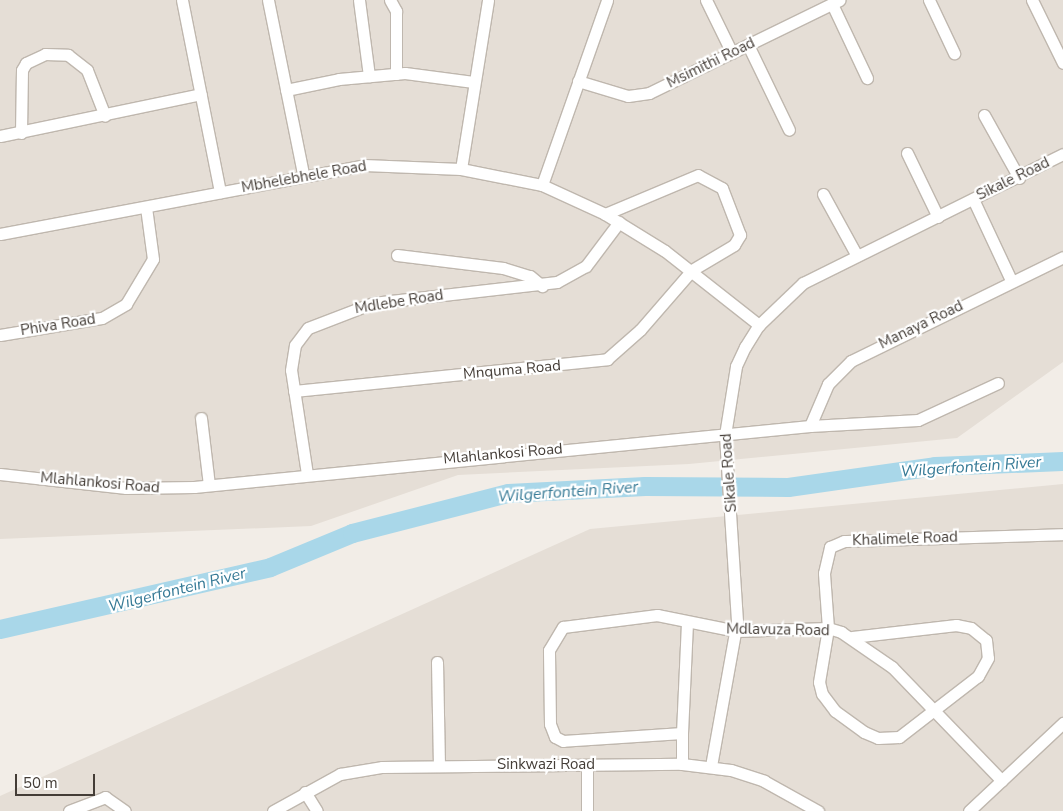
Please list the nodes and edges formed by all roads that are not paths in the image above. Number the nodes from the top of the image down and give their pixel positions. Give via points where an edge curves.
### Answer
1 (182, 0) edge
2 (268, 0) edge
3 (359, 0) edge
4 (390, 0) edge
5 (488, 0) edge
6 (607, 0) edge
7 (706, 0) edge
8 (929, 0) edge
9 (1032, 0) edge
10 (836, 2) edge
11 (748, 45) junction
12 (732, 52) junction
13 (954, 53) dead end
14 (1063, 63) edge
15 (396, 74) junction
16 (369, 76) junction
17 (867, 78) dead end
18 (578, 81) junction
19 (473, 82) junction
20 (286, 90) junction
21 (201, 94) junction
22 (984, 115) dead end
23 (105, 116) junction
24 (790, 130) dead end
25 (20, 133) junction
26 (0, 136) edge
27 (907, 153) dead end
28 (1063, 154) edge
29 (461, 169) junction
30 (303, 174) junction
31 (1019, 178) junction
32 (542, 186) junction
33 (220, 192) junction
34 (823, 194) dead end
35 (973, 199) junction
36 (146, 207) junction
37 (605, 214) junction
38 (938, 217) junction
39 (619, 222) junction
40 (0, 234) edge
41 (856, 254) junction
42 (397, 255) dead end
43 (1063, 257) edge
44 (692, 270) junction
45 (1011, 280) junction
46 (542, 286) junction
47 (759, 325) junction
48 (0, 335) edge
49 (998, 383) dead end
50 (294, 391) junction
51 (201, 418) dead end
52 (810, 426) junction
53 (725, 435) junction
54 (0, 474) edge
55 (307, 474) junction
56 (209, 485) junction
57 (1063, 534) edge
58 (687, 623) junction
59 (828, 628) junction
60 (736, 632) junction
61 (852, 637) junction
62 (437, 662) dead end
63 (937, 711) junction
64 (1063, 723) edge
65 (682, 733) junction
66 (682, 764) junction
67 (439, 765) junction
68 (587, 766) junction
69 (711, 766) junction
70 (1002, 780) junction
71 (305, 792) junction
72 (69, 811) edge
73 (126, 811) edge
74 (273, 811) edge
75 (317, 811) edge
76 (587, 811) edge
77 (818, 811) edge
78 (969, 811) edge

1 - 21 street
2 - 20 street
3 - 16 street
4 - 15 street via 396,11
5 - 19 street
6 - 18 street
7 - 12 street
8 - 13 street
9 - 14 street
10 - 11 street, Msimithi Road
10 - 17 street
11 - 12 street, Msimithi Road
11 - 24 street
12 - 18 street, Msimithi Road via 637,97
15 - 16 street
15 - 19 street
16 - 20 street
18 - 32 street
19 - 29 street
20 - 30 street
21 - 23 street
21 - 33 street
22 - 31 street
23 - 25 street
23 - 25 street via 86,70 68,55 45,54 26,62 22,70
25 - 26 street
27 - 38 street
28 - 31 street, Sikale Road
29 - 30 street, Mbhelebhele Road via 387,164
29 - 32 street, Mbhelebhele Road
30 - 33 street, Mbhelebhele Road
31 - 35 street, Sikale Road
32 - 37 street, Mbhelebhele Road
33 - 36 street, Mbhelebhele Road
34 - 41 street
35 - 38 street, Sikale Road
35 - 45 street
36 - 40 street, Mbhelebhele Road
36 - 48 street, Phiva Road via 154,259 126,304 102,318
37 - 39 street, Mbhelebhele Road
37 - 44 street via 684,178 706,176 722,188 740,235 734,246
38 - 41 street, Sikale Road
39 - 44 street, Mbhelebhele Road
39 - 46 street, Mdlebe Road via 586,266
41 - 47 street, Sikale Road via 803,283
42 - 46 street via 503,268 530,276
43 - 45 street, Manaya Road
44 - 47 street, Mbhelebhele Road
44 - 50 street, Mnquma Road via 640,330 607,359
45 - 52 street, Manaya Road via 851,361 828,384
46 - 50 street, Mdlebe Road via 373,303 327,319 308,328 295,345
47 - 53 street, Sikale Road via 736,366
49 - 52 street, Mlahlankosi Road via 918,420
50 - 55 street, Mdlebe Road
51 - 56 street
52 - 53 street, Mlahlankosi Road
53 - 55 street, Mlahlankosi Road
53 - 60 street, Sikale Road via 738,585
54 - 56 street, Mlahlankosi Road via 150,490
55 - 56 street, Mlahlankosi Road
57 - 59 street, Khalimele Road via 835,543 827,552 824,573
58 - 60 street, Mdlavuza Road
58 - 65 street
58 - 65 street, Mdlavuza Road via 657,615 572,623 556,634 548,650 550,724 558,740
59 - 60 street, Mdlavuza Road
59 - 61 street, Mdlavuza Road
59 - 63 street, Khalimele Road via 819,682 835,711 864,732 888,739 899,737
60 - 69 street, Sikale Road
61 - 63 street, Mdlavuza Road
61 - 63 street, Khalimele Road via 951,625 979,633 989,649 985,668
62 - 67 street
63 - 70 street, Mdlavuza Road
64 - 70 street
65 - 66 street
66 - 68 street, Sinkwazi Road
66 - 69 street, Sinkwazi Road
67 - 68 street, Sinkwazi Road
67 - 71 street, Sinkwazi Road via 361,769
68 - 76 street
69 - 77 street, Sinkwazi Road via 764,781
70 - 78 street
71 - 74 street, Sinkwazi Road
71 - 75 street
72 - 73 street via 105,797

